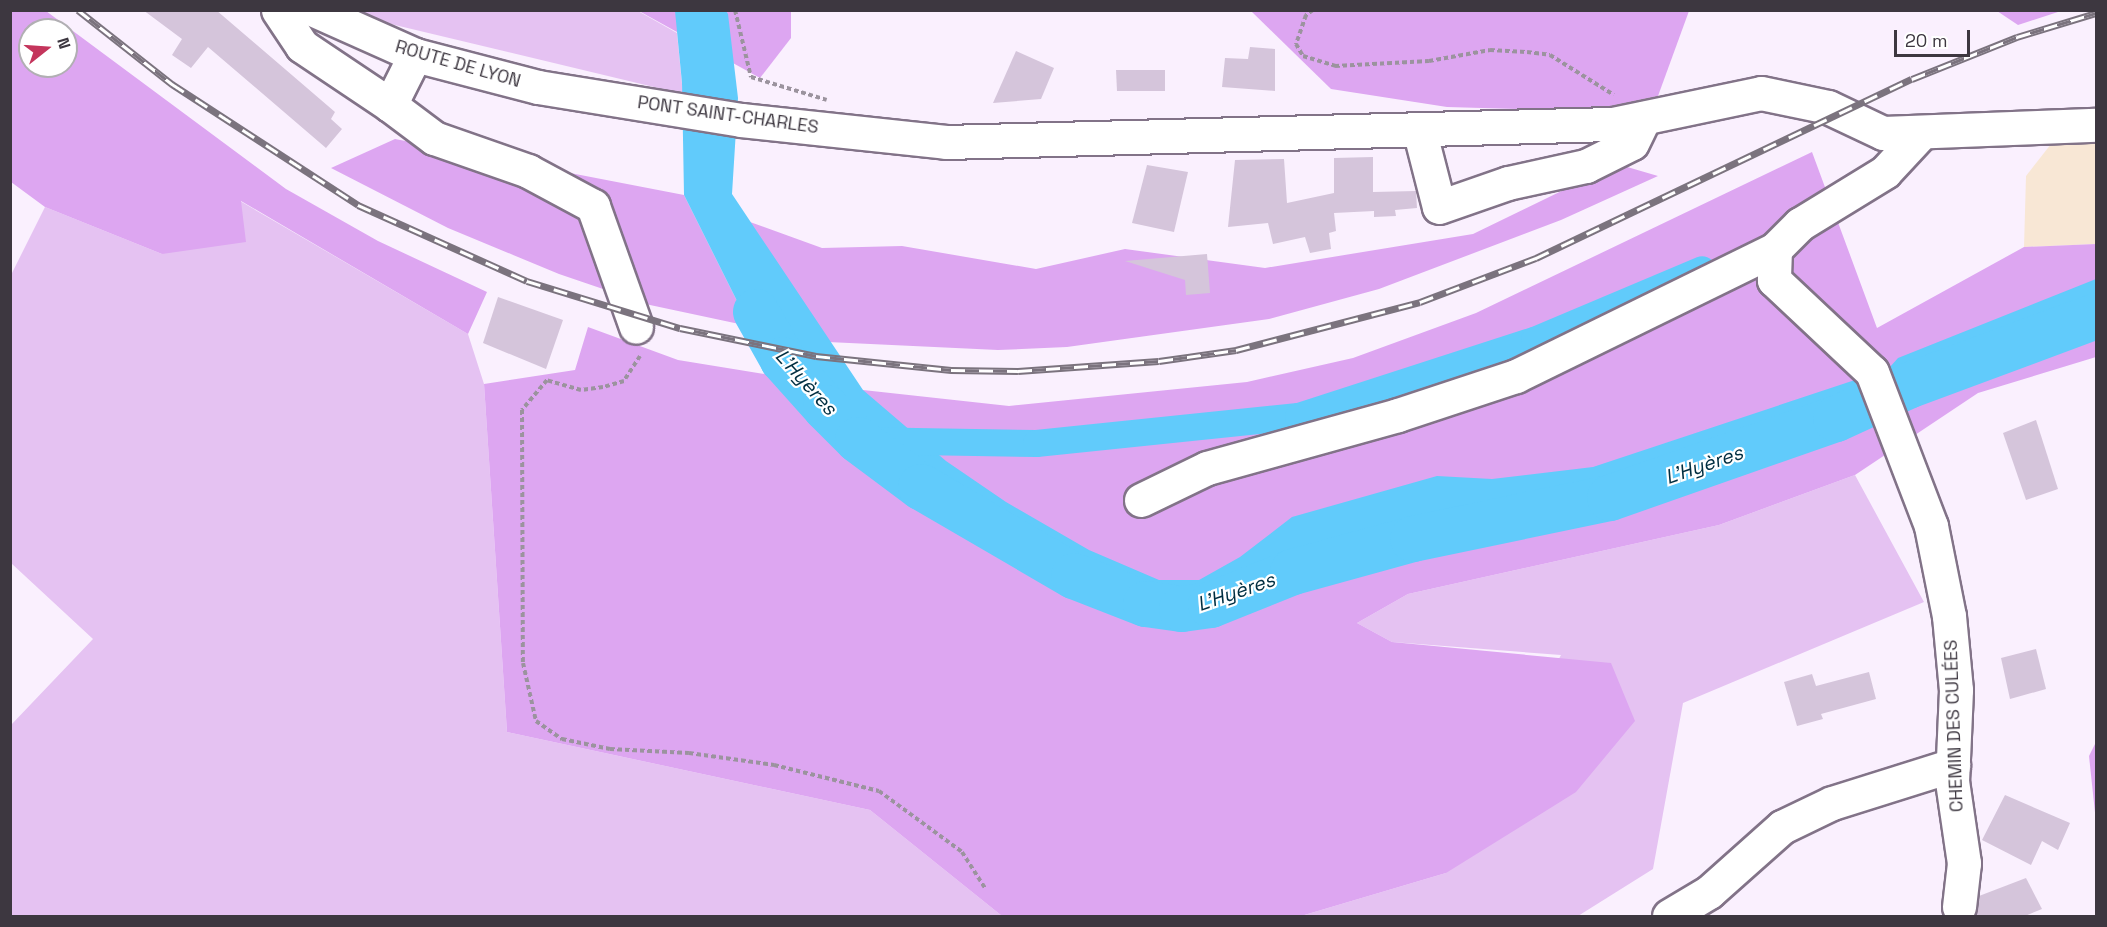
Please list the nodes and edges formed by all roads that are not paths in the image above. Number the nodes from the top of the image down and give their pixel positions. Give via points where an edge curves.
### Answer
1 (278, 10) edge
2 (314, 10) edge
3 (416, 56) junction
4 (538, 87) joint
5 (390, 105) junction
6 (1629, 121) junction
7 (2097, 125) edge
8 (1420, 132) junction
9 (1922, 132) junction
10 (1775, 249) junction
11 (636, 327) road end
12 (1141, 500) dead end
13 (1953, 765) junction
14 (1959, 907) dead end
15 (1669, 916) edge

1 - 5 main road via 302,46
2 - 3 main road, ROUTE DE LYON
3 - 4 main road, ROUTE DE LYON
3 - 5 main road
4 - 8 main road, PONT SAINT-CHARLES via 741,120 946,142
5 - 11 main road via 434,138 528,171 593,206
6 - 8 main road, PONT SAINT-CHARLES
6 - 8 main road via 1632,143 1586,166 1508,183 1439,207
6 - 9 main road, PONT SAINT-CHARLES via 1761,93 1828,107 1883,133
7 - 9 main road
9 - 10 main road via 1885,171 1800,224
10 - 12 main road via 1516,376 1398,415 1207,468
10 - 13 main road, CHEMIN DES CULÉES via 1774,280 1872,372 1931,526 1949,616 1956,690
13 - 14 main road, CHEMIN DES CULÉES via 1964,863
13 - 15 main road via 1832,803 1782,827 1709,892

